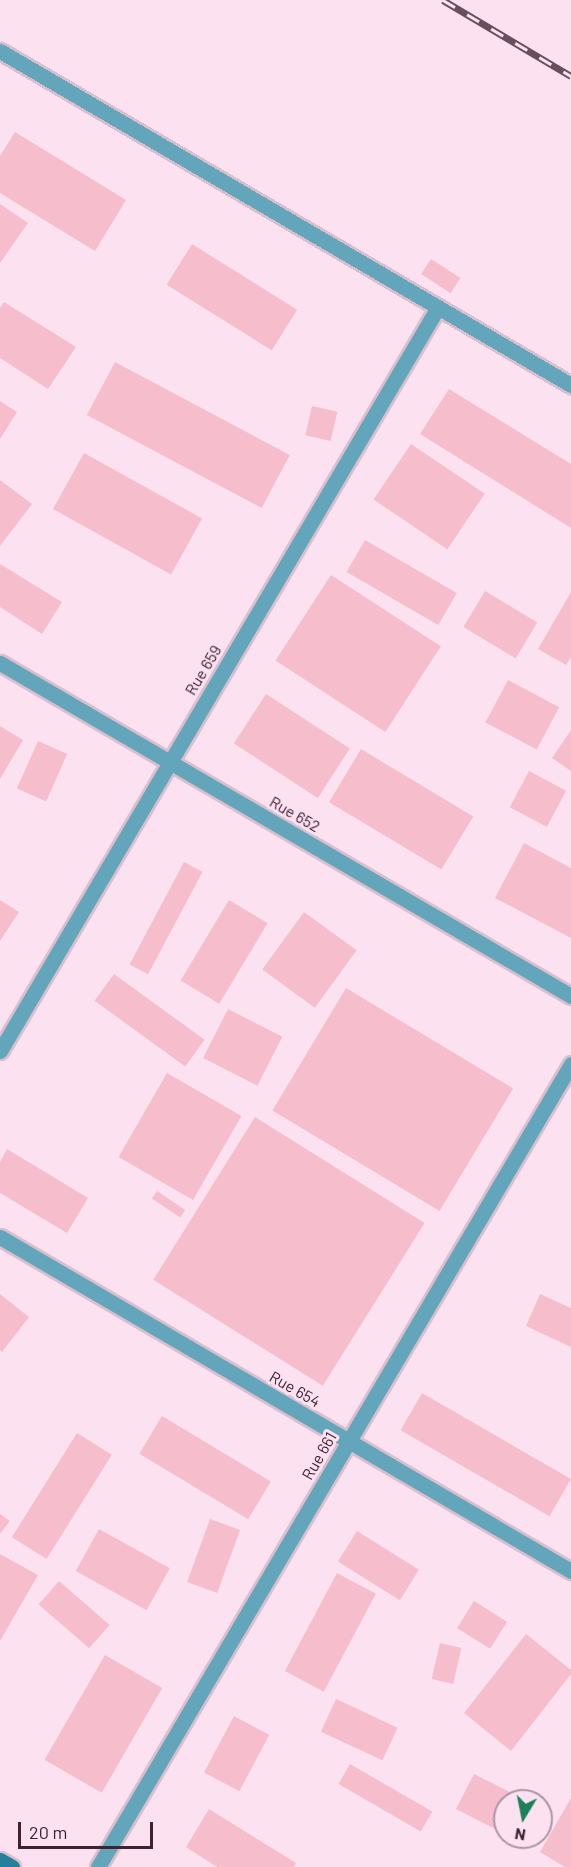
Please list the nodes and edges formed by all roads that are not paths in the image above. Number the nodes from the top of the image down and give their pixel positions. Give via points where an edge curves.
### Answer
1 (2, 57) edge
2 (438, 307) junction
3 (571, 384) edge
4 (0, 663) edge
5 (170, 762) junction
6 (571, 996) edge
7 (0, 1051) edge
8 (571, 1064) edge
9 (0, 1238) edge
10 (349, 1441) junction
11 (571, 1571) edge
12 (0, 1860) edge
13 (12, 1867) edge
14 (98, 1867) edge

1 - 2 street
2 - 3 street
2 - 5 street, Rue 659
4 - 5 street, Rue 652
5 - 6 street, Rue 652
5 - 7 street, Rue 659
8 - 10 street, Rue 661
9 - 10 street, Rue 654
10 - 11 street, Rue 654
10 - 14 street, Rue 661
12 - 13 street

